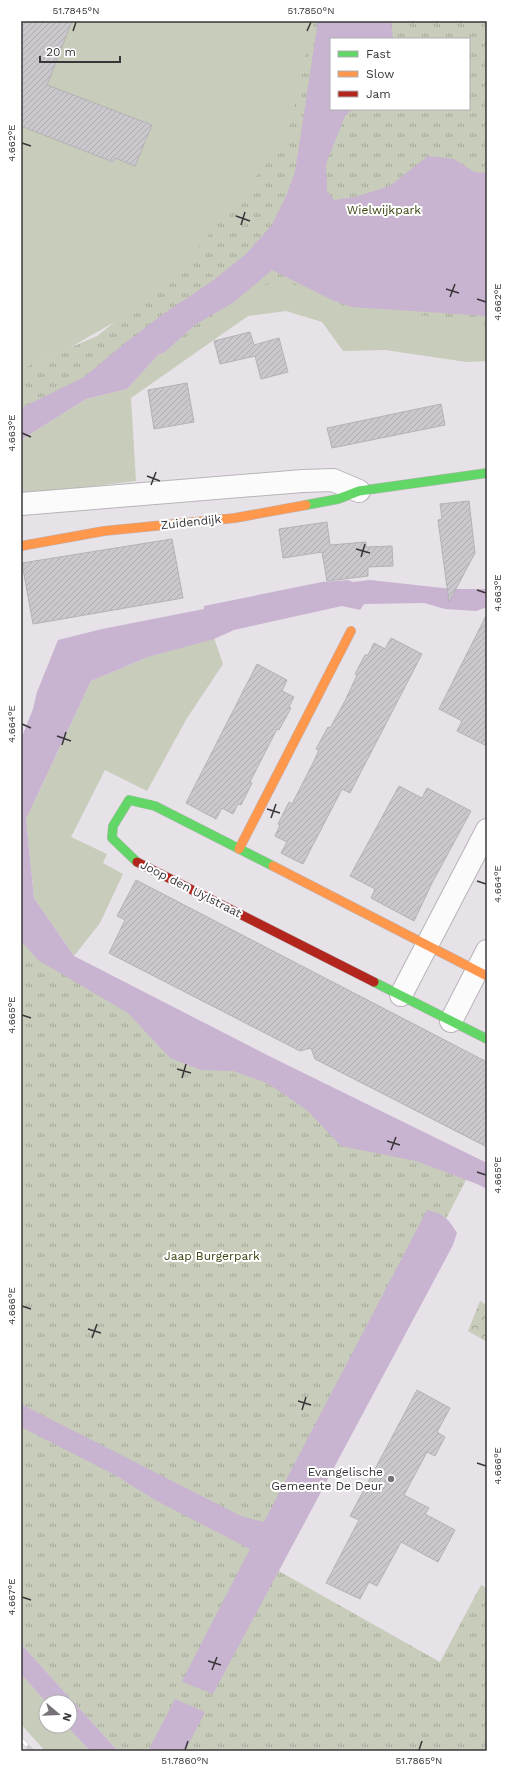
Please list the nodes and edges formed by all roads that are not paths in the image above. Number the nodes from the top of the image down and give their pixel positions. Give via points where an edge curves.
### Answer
1 (487, 473) edge
2 (358, 491) junction
3 (21, 504) edge
4 (21, 546) edge
5 (352, 631) dead end
6 (487, 830) edge
7 (239, 849) junction
8 (428, 945) junction
9 (487, 951) edge
10 (482, 973) edge
11 (401, 995) junction
12 (451, 1021) junction
13 (487, 1039) edge

1 - 2 street, Zuidendijk
2 - 3 street via 333,480 303,481
2 - 4 street, Zuidendijk via 338,499 235,518 104,531
5 - 7 street
6 - 8 street
7 - 8 street, Joop den Uylstraat
7 - 11 street, Joop den Uylstraat via 155,806 129,800 113,826 112,838 138,863
8 - 10 street, Joop den Uylstraat
8 - 11 street
9 - 10 street
10 - 12 street
11 - 12 street, Joop den Uylstraat
12 - 13 street, Joop den Uylstraat

